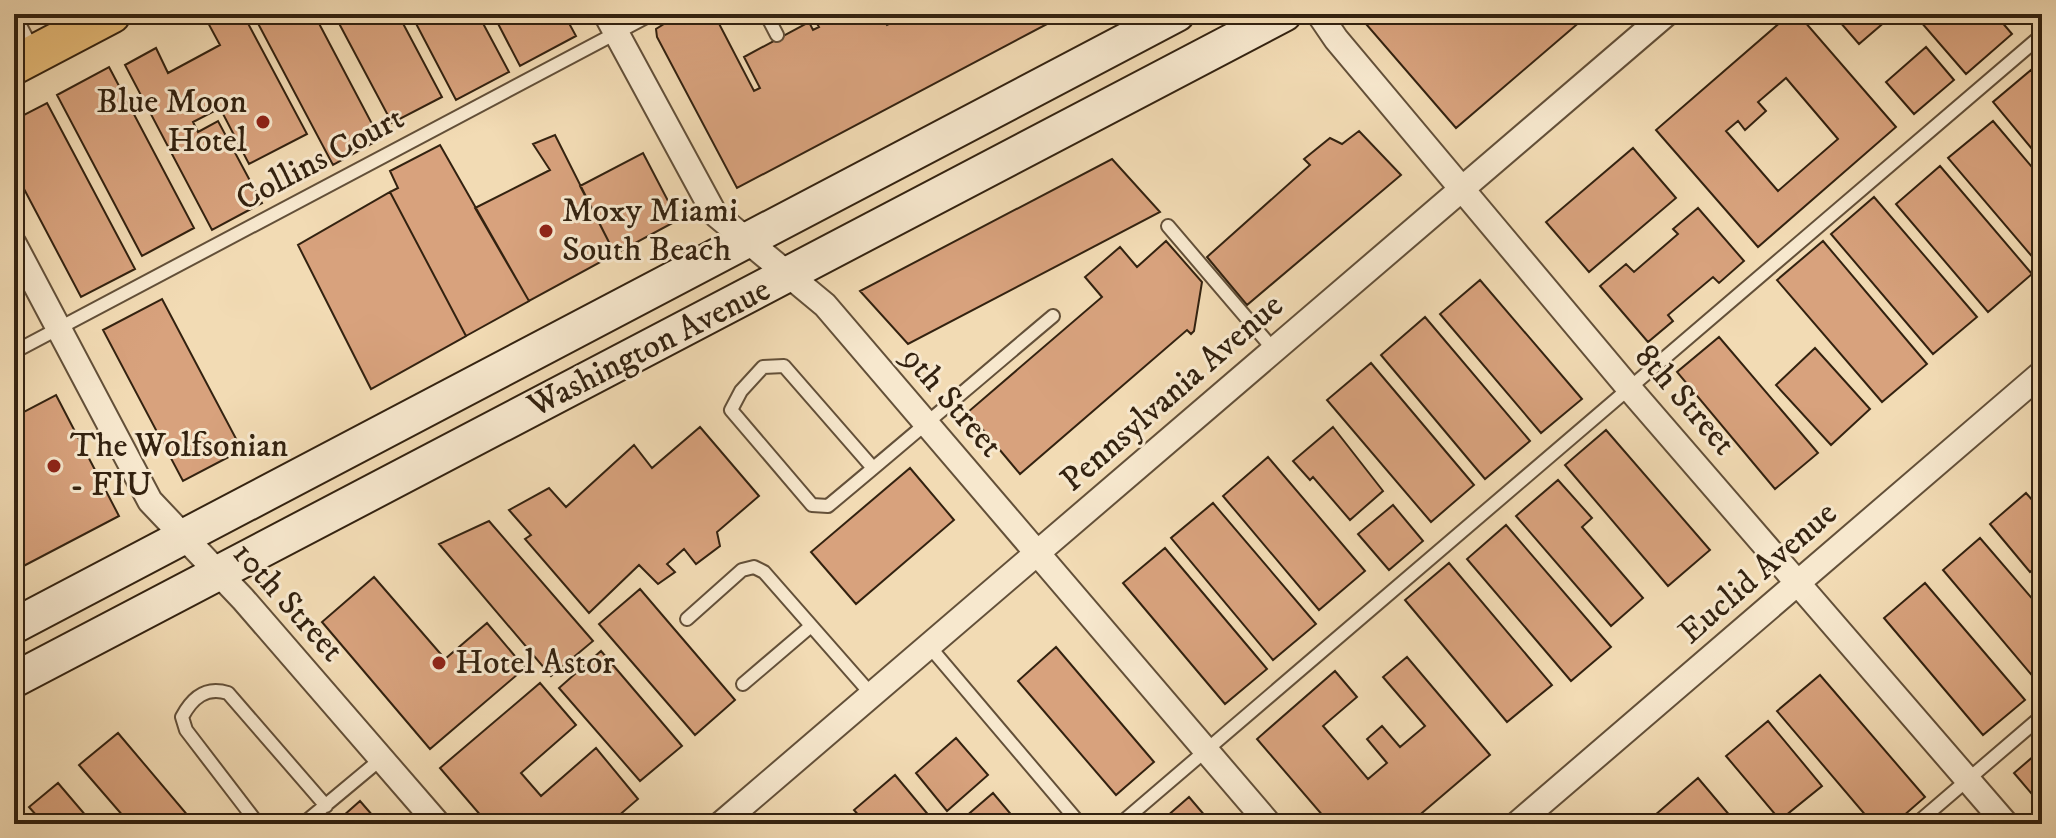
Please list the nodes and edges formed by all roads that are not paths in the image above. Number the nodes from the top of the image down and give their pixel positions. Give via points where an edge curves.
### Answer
1 (14, 14) edge
2 (111, 14) edge
3 (652, 14) edge
4 (766, 14) edge
5 (1177, 14) edge
6 (1284, 14) edge
7 (1319, 14) edge
8 (1666, 14) edge
9 (611, 23) edge
10 (777, 35) dead end
11 (2042, 35) edge
12 (25, 59) edge
13 (1461, 190) junction
14 (1168, 226) dead end
15 (748, 241) junction
16 (14, 244) edge
17 (790, 274) junction
18 (1053, 316) dead end
19 (59, 329) junction
20 (1274, 350) junction
21 (14, 352) edge
22 (2042, 373) edge
23 (1628, 387) junction
24 (925, 423) junction
25 (873, 468) junction
26 (182, 538) junction
27 (1037, 553) junction
28 (217, 572) junction
29 (1797, 584) junction
30 (687, 619) dead end
31 (14, 626) edge
32 (811, 626) junction
33 (929, 646) junction
34 (14, 680) edge
35 (743, 684) dead end
36 (872, 695) junction
37 (2042, 716) edge
38 (1206, 750) junction
39 (381, 759) junction
40 (1968, 780) junction
41 (326, 806) junction
42 (258, 824) edge
43 (303, 824) edge
44 (438, 824) edge
45 (721, 824) edge
46 (1080, 824) edge
47 (1120, 824) edge
48 (1269, 824) edge
49 (1517, 824) edge
50 (1916, 824) edge
51 (2006, 824) edge

1 - 12 lane
2 - 12 main road
3 - 9 lane, Collins Court
4 - 10 lane
5 - 15 main road, Washington Avenue
6 - 17 main road, Washington Avenue
7 - 13 street, 8th Street
8 - 13 street, Pennsylvania Avenue
9 - 15 street, 9th Street via 705,202
9 - 19 lane, Collins Court
11 - 23 lane
13 - 20 street, Pennsylvania Avenue
13 - 23 street, 8th Street
14 - 20 lane
15 - 17 street, 9th Street
15 - 26 main road, Washington Avenue
16 - 19 street, 10th Street
17 - 24 street, 9th Street via 825,305
17 - 28 main road, Washington Avenue
18 - 24 lane
19 - 21 lane, Collins Court
19 - 26 street, 10th Street via 150,501
20 - 27 street, Pennsylvania Avenue
22 - 29 street, Euclid Avenue
23 - 29 street, 8th Street
23 - 38 lane
24 - 25 lane
24 - 27 street, 9th Street
25 - 25 lane via 828,506 812,505 731,410 763,367 784,366
26 - 28 street, 10th Street
26 - 31 main road, Washington Avenue
27 - 33 street, Pennsylvania Avenue
27 - 38 street, 9th Street
28 - 34 main road, Washington Avenue
28 - 39 street, 10th Street
29 - 40 street, 8th Street
29 - 49 street, Euclid Avenue
30 - 32 lane via 742,570 754,567
32 - 35 lane
32 - 36 lane
33 - 36 street, Pennsylvania Avenue
33 - 46 lane
36 - 45 street, Pennsylvania Avenue
37 - 40 lane
38 - 47 lane
38 - 48 street, 9th Street
39 - 41 lane
39 - 44 street, 10th Street
40 - 50 lane
40 - 51 street, 8th Street
41 - 42 lane via 228,693 204,692 182,717 186,730
41 - 43 lane

